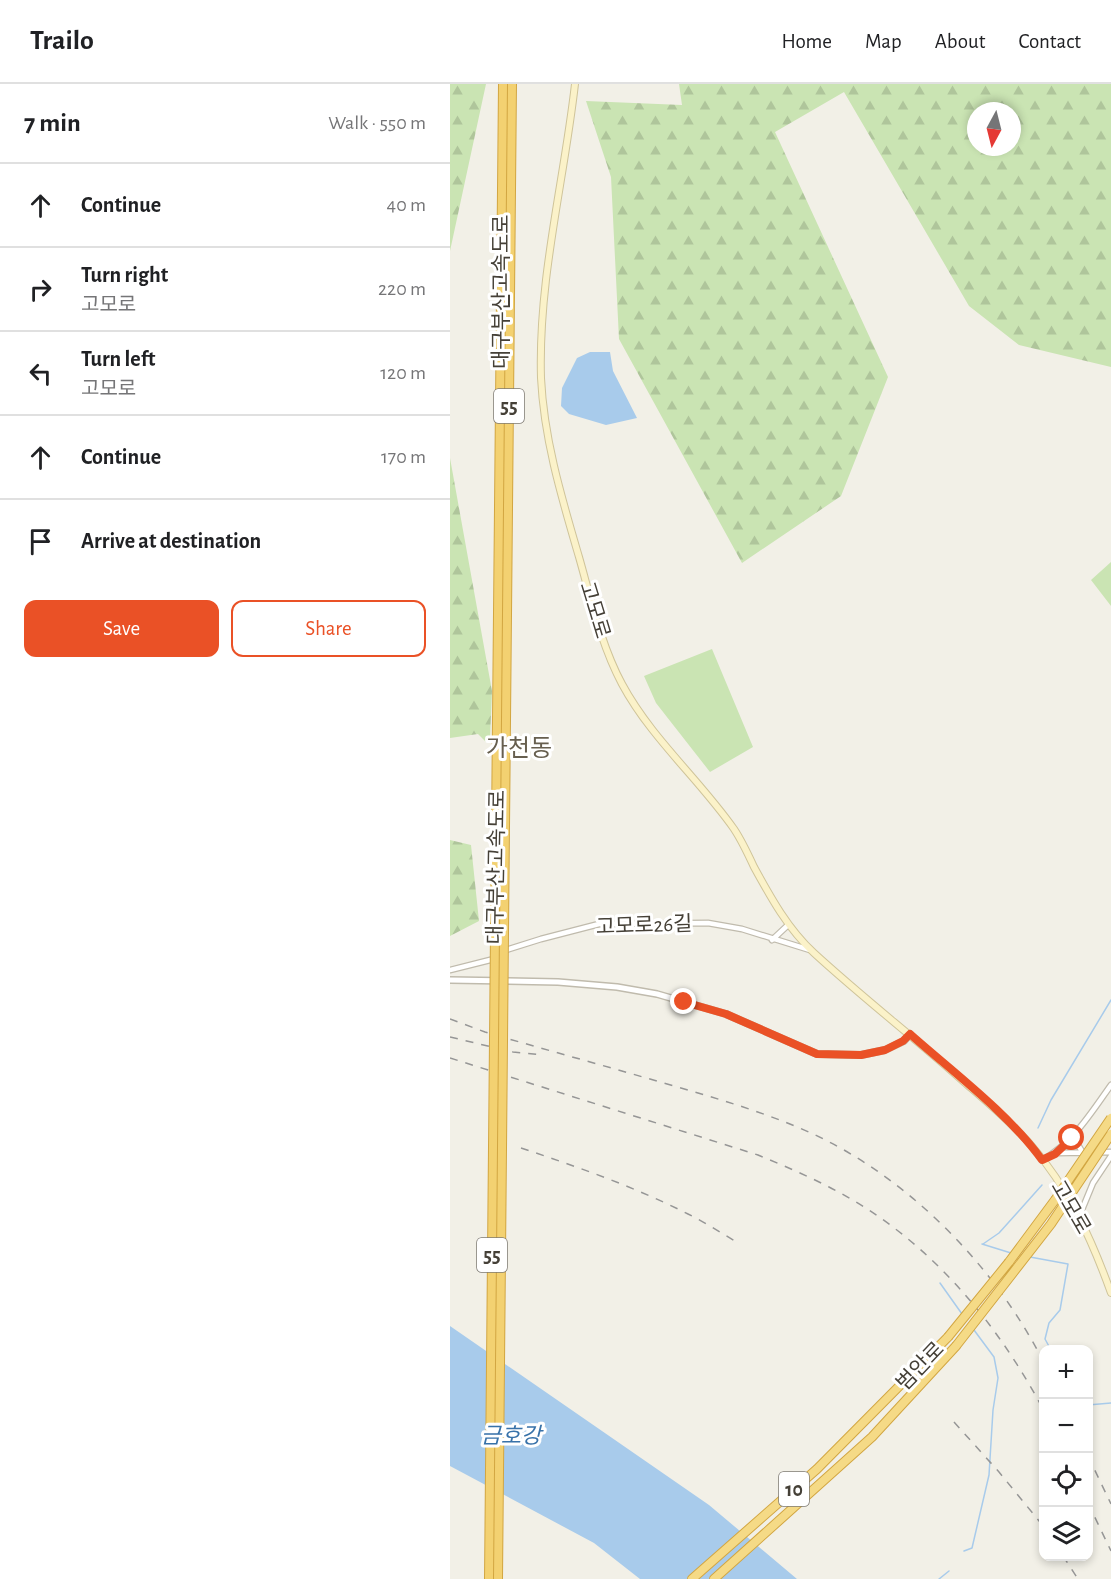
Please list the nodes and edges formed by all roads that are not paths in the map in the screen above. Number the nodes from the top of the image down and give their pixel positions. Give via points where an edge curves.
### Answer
1 (503, 84) edge
2 (512, 84) edge
3 (575, 84) edge
4 (501, 728) junction
5 (788, 925) junction
6 (499, 932) junction
7 (772, 939) junction
8 (811, 950) junction
9 (450, 970) edge
10 (452, 980) edge
11 (910, 1034) junction
12 (1111, 1085) edge
13 (1111, 1118) edge
14 (1078, 1131) junction
15 (1111, 1134) edge
16 (1083, 1153) junction
17 (1055, 1154) junction
18 (1111, 1154) edge
19 (1042, 1160) junction
20 (1079, 1216) junction
21 (1111, 1293) edge
22 (489, 1579) edge
23 (498, 1579) edge
24 (692, 1579) edge
25 (714, 1579) edge

1 - 4 highway, 대구부산고속도로 / 55
2 - 4 highway, 대구부산고속도로 / 55
3 - 5 main road, 고모로 via 554,211 543,316 542,381 553,463 608,653 623,686 735,831
4 - 6 highway, 대구부산고속도로 / 55
5 - 7 street
5 - 8 main road, 고모로
6 - 22 highway, 대구부산고속도로 / 55, bridge
6 - 23 highway, 대구부산고속도로 / 55, bridge
7 - 8 street, 고모로26길
7 - 9 street, 고모로26길 via 708,923 599,924
8 - 11 main road, 고모로
10 - 11 street via 558,981 657,994 726,1014 817,1054 861,1055 885,1050
11 - 19 main road, 고모로 via 994,1108
12 - 14 street
13 - 24 highway, 범안로 / 10, bridge via 1017,1253 948,1337 818,1468
14 - 16 street via 1077,1142
14 - 17 street
15 - 25 highway, 범안로 / 10, bridge via 1051,1224 956,1346 872,1437
16 - 17 street
16 - 18 street
17 - 19 street
18 - 20 street
19 - 20 main road, 고모로
20 - 21 main road, 고모로

